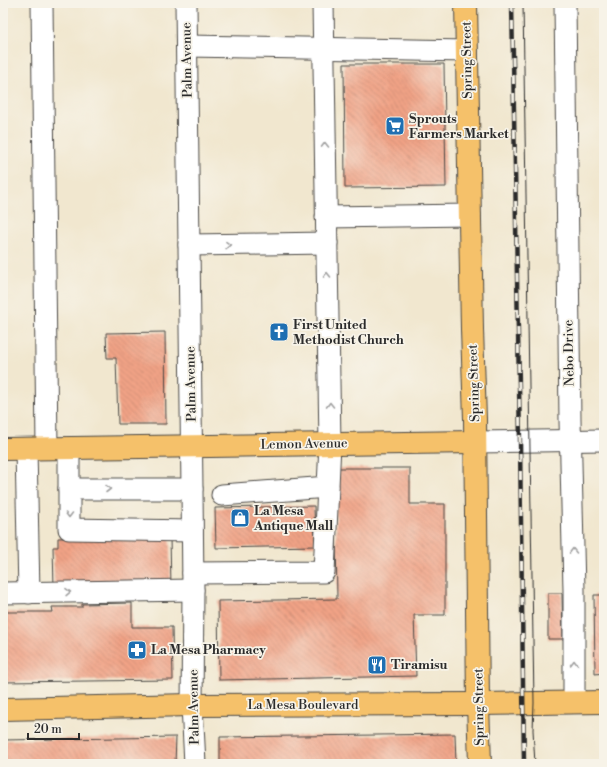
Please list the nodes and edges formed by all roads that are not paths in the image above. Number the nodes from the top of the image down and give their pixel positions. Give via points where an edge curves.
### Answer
1 (42, 3) edge
2 (186, 3) edge
3 (322, 3) edge
4 (466, 3) edge
5 (565, 3) edge
6 (187, 46) junction
7 (323, 48) junction
8 (467, 51) junction
9 (470, 214) junction
10 (326, 217) junction
11 (327, 243) junction
12 (189, 245) junction
13 (571, 440) junction
14 (604, 440) edge
15 (475, 442) junction
16 (330, 444) junction
17 (192, 446) junction
18 (69, 448) junction
19 (3, 449) edge
20 (37, 449) junction
21 (328, 487) junction
22 (69, 489) junction
23 (192, 489) junction
24 (222, 495) dead end
25 (192, 531) junction
26 (193, 582) junction
27 (3, 593) edge
28 (29, 593) junction
29 (574, 702) junction
30 (604, 702) edge
31 (478, 704) junction
32 (192, 705) junction
33 (3, 709) edge
34 (195, 764) edge
35 (480, 764) edge

1 - 20 street
2 - 6 street, Palm Avenue
3 - 7 street
4 - 8 main road, Spring Street
5 - 13 street, Nebo Drive
6 - 7 street
6 - 12 street, Palm Avenue
7 - 8 street
10 -> 7 street
8 - 9 main road, Spring Street
9 - 10 street
9 - 15 main road, Spring Street
10 - 11 street
12 -> 11 street
16 -> 11 street
12 - 17 street, Palm Avenue
13 - 14 street, Lemon Avenue
13 - 15 street, Lemon Avenue
29 -> 13 street, Nebo Drive
15 - 16 main road, Lemon Avenue
15 - 31 main road, Spring Street
16 - 17 main road, Lemon Avenue
16 - 21 street
17 - 18 main road, Lemon Avenue
17 - 23 street, Palm Avenue
18 - 20 main road, Lemon Avenue
18 - 22 street
19 - 20 main road, Lemon Avenue
20 - 28 street
21 - 24 street
21 - 26 street via 324,572
22 -> 23 street
22 -> 25 street via 69,529
23 - 25 street, Palm Avenue
25 - 26 street, Palm Avenue
28 -> 26 street
26 - 32 street, Palm Avenue
27 - 28 street
29 - 30 main road, La Mesa Boulevard
29 - 31 main road, La Mesa Boulevard
31 - 32 main road, La Mesa Boulevard
31 - 35 main road, Spring Street
32 - 33 main road, La Mesa Boulevard
32 - 34 street, Palm Avenue

